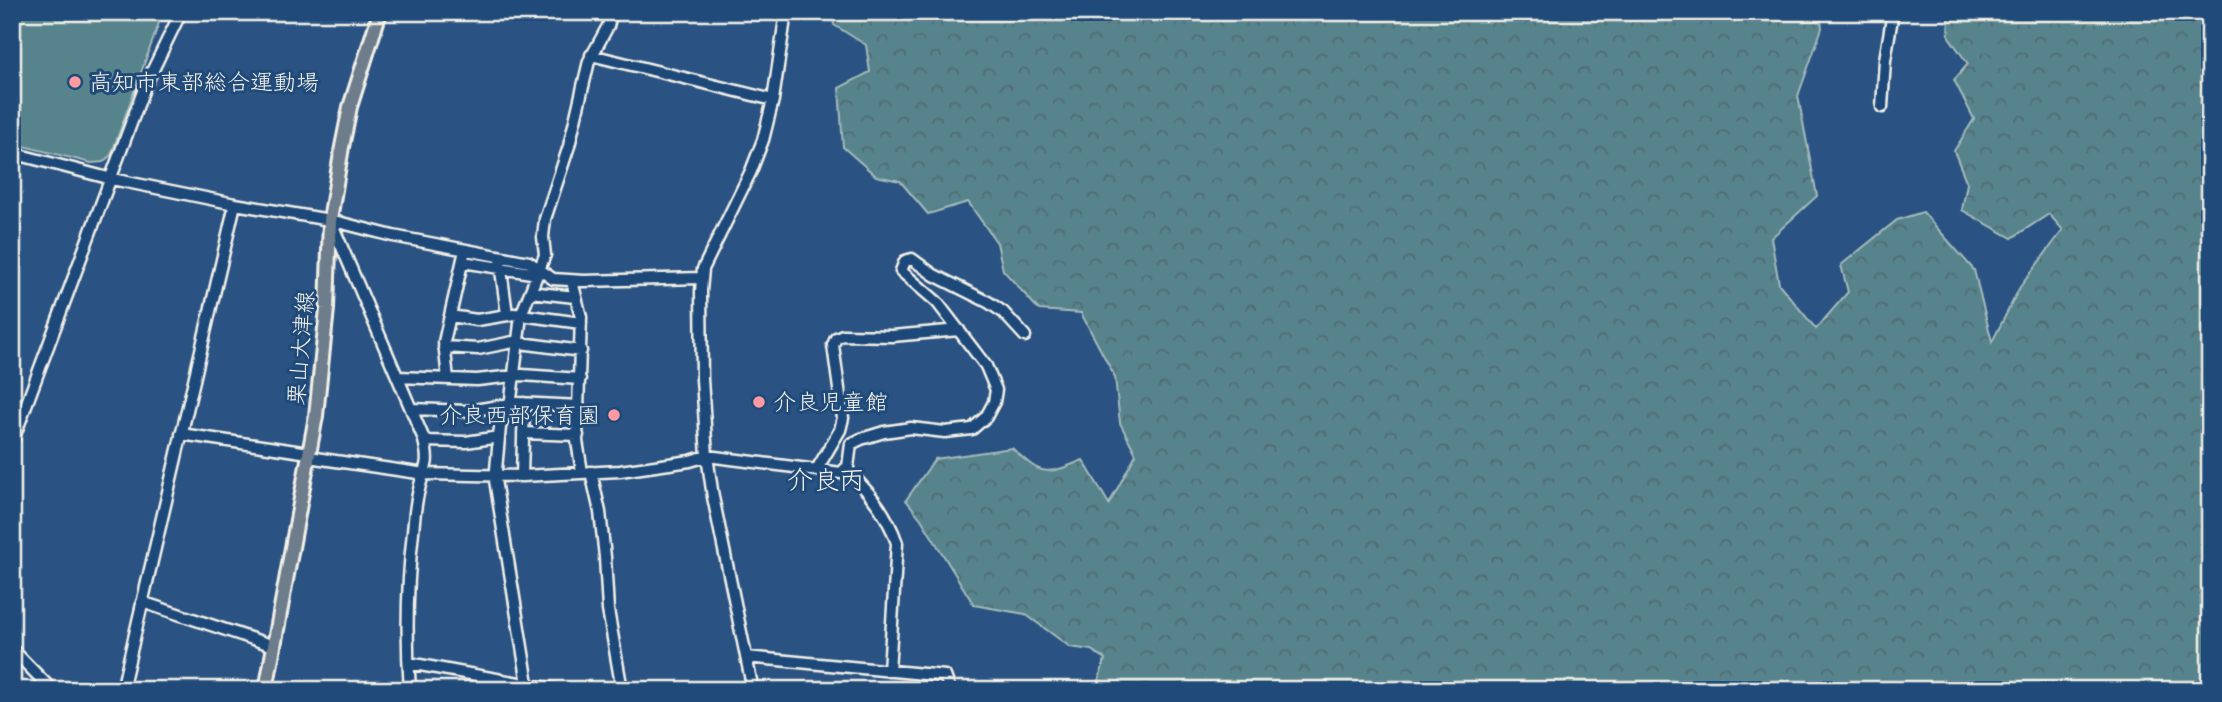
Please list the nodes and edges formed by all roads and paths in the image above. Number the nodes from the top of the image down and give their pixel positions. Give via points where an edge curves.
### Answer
1 (181, 12) edge
2 (380, 12) edge
3 (612, 12) edge
4 (786, 12) edge
5 (1894, 12) edge
6 (591, 55) junction
7 (773, 100) junction
8 (1882, 107) dead end
9 (12, 153) edge
10 (112, 179) junction
11 (234, 204) junction
12 (330, 220) junction
13 (465, 250) junction
14 (463, 262) junction
15 (500, 262) junction
16 (538, 271) junction
17 (702, 278) junction
18 (572, 281) junction
19 (530, 292) junction
20 (575, 297) junction
21 (507, 314) junction
22 (521, 315) junction
23 (450, 316) junction
24 (581, 323) junction
25 (959, 330) junction
26 (1025, 336) dead end
27 (518, 343) junction
28 (444, 347) junction
29 (581, 351) junction
30 (515, 375) junction
31 (398, 377) junction
32 (448, 379) junction
33 (580, 379) junction
34 (524, 403) junction
35 (509, 404) junction
36 (579, 406) junction
37 (411, 410) junction
38 (523, 433) junction
39 (181, 434) junction
40 (578, 435) junction
41 (499, 437) junction
42 (424, 441) junction
43 (12, 443) edge
44 (308, 455) junction
45 (708, 456) junction
46 (845, 469) junction
47 (817, 470) junction
48 (586, 472) junction
49 (425, 474) junction
50 (497, 475) junction
51 (523, 476) junction
52 (142, 602) junction
53 (274, 646) junction
54 (12, 649) edge
55 (746, 657) junction
56 (409, 663) junction
57 (889, 671) junction
58 (528, 687) edge
59 (52, 690) edge
60 (122, 690) edge
61 (266, 690) edge
62 (410, 690) edge
63 (558, 690) edge
64 (622, 690) edge
65 (753, 690) edge
66 (950, 690) edge

1 - 10 street via 145,86
2 - 12 main road, 栗山大津線 via 350,107
3 - 6 street
4 - 7 street
5 - 8 street
6 - 7 street
6 - 16 street via 543,228 545,255
7 - 17 street via 751,172
9 - 10 street
10 - 11 street
10 - 43 street
11 - 12 street
11 - 39 street
12 - 13 street
12 - 31 street
12 - 44 main road, 栗山大津線 via 327,309
13 - 14 street
13 - 15 street
14 - 15 street
14 - 23 street
15 - 16 street via 529,262
15 - 21 street
16 - 18 street
16 - 19 street
17 - 18 street
17 - 45 street
18 - 20 street
19 - 20 street
19 - 22 street
20 - 24 street
21 - 22 street
21 - 23 street via 477,320
22 - 24 street
22 - 27 street
23 - 28 street
24 - 29 street
25 - 26 street via 937,302 901,271 905,261 912,259 954,287 988,302
25 - 46 street via 993,380 994,402 986,417 972,429 958,432 911,428 861,439 851,444
25 - 47 street via 836,338 833,345 843,418
27 - 28 street via 478,349
27 - 29 street
27 - 30 street
28 - 32 street
29 - 33 street
30 - 32 street
30 - 33 street
30 - 35 street
31 - 32 street
31 - 37 street
33 - 36 street
34 - 35 street
34 - 36 street
34 - 38 street
35 - 37 street via 468,411
35 - 41 street
36 - 40 street
37 - 42 street
38 - 40 street
38 - 51 street
39 - 44 street
39 - 52 street
40 - 48 street
41 - 42 street
41 - 50 street
42 - 49 street
44 - 49 street
44 - 53 main road, 栗山大津線
45 - 47 street
45 - 48 street
45 - 55 street
46 - 47 street via 841,473
46 - 57 street via 878,504 897,543
48 - 51 street
48 - 64 street via 600,512 608,610
49 - 50 street
49 - 56 street via 412,535
50 - 51 street
50 - 58 street
52 - 53 street
52 - 60 street
53 - 61 main road, 栗山大津線
54 - 59 street
55 - 57 street
55 - 65 street
56 - 58 street
56 - 62 street
57 - 66 street via 945,676
58 - 63 street

